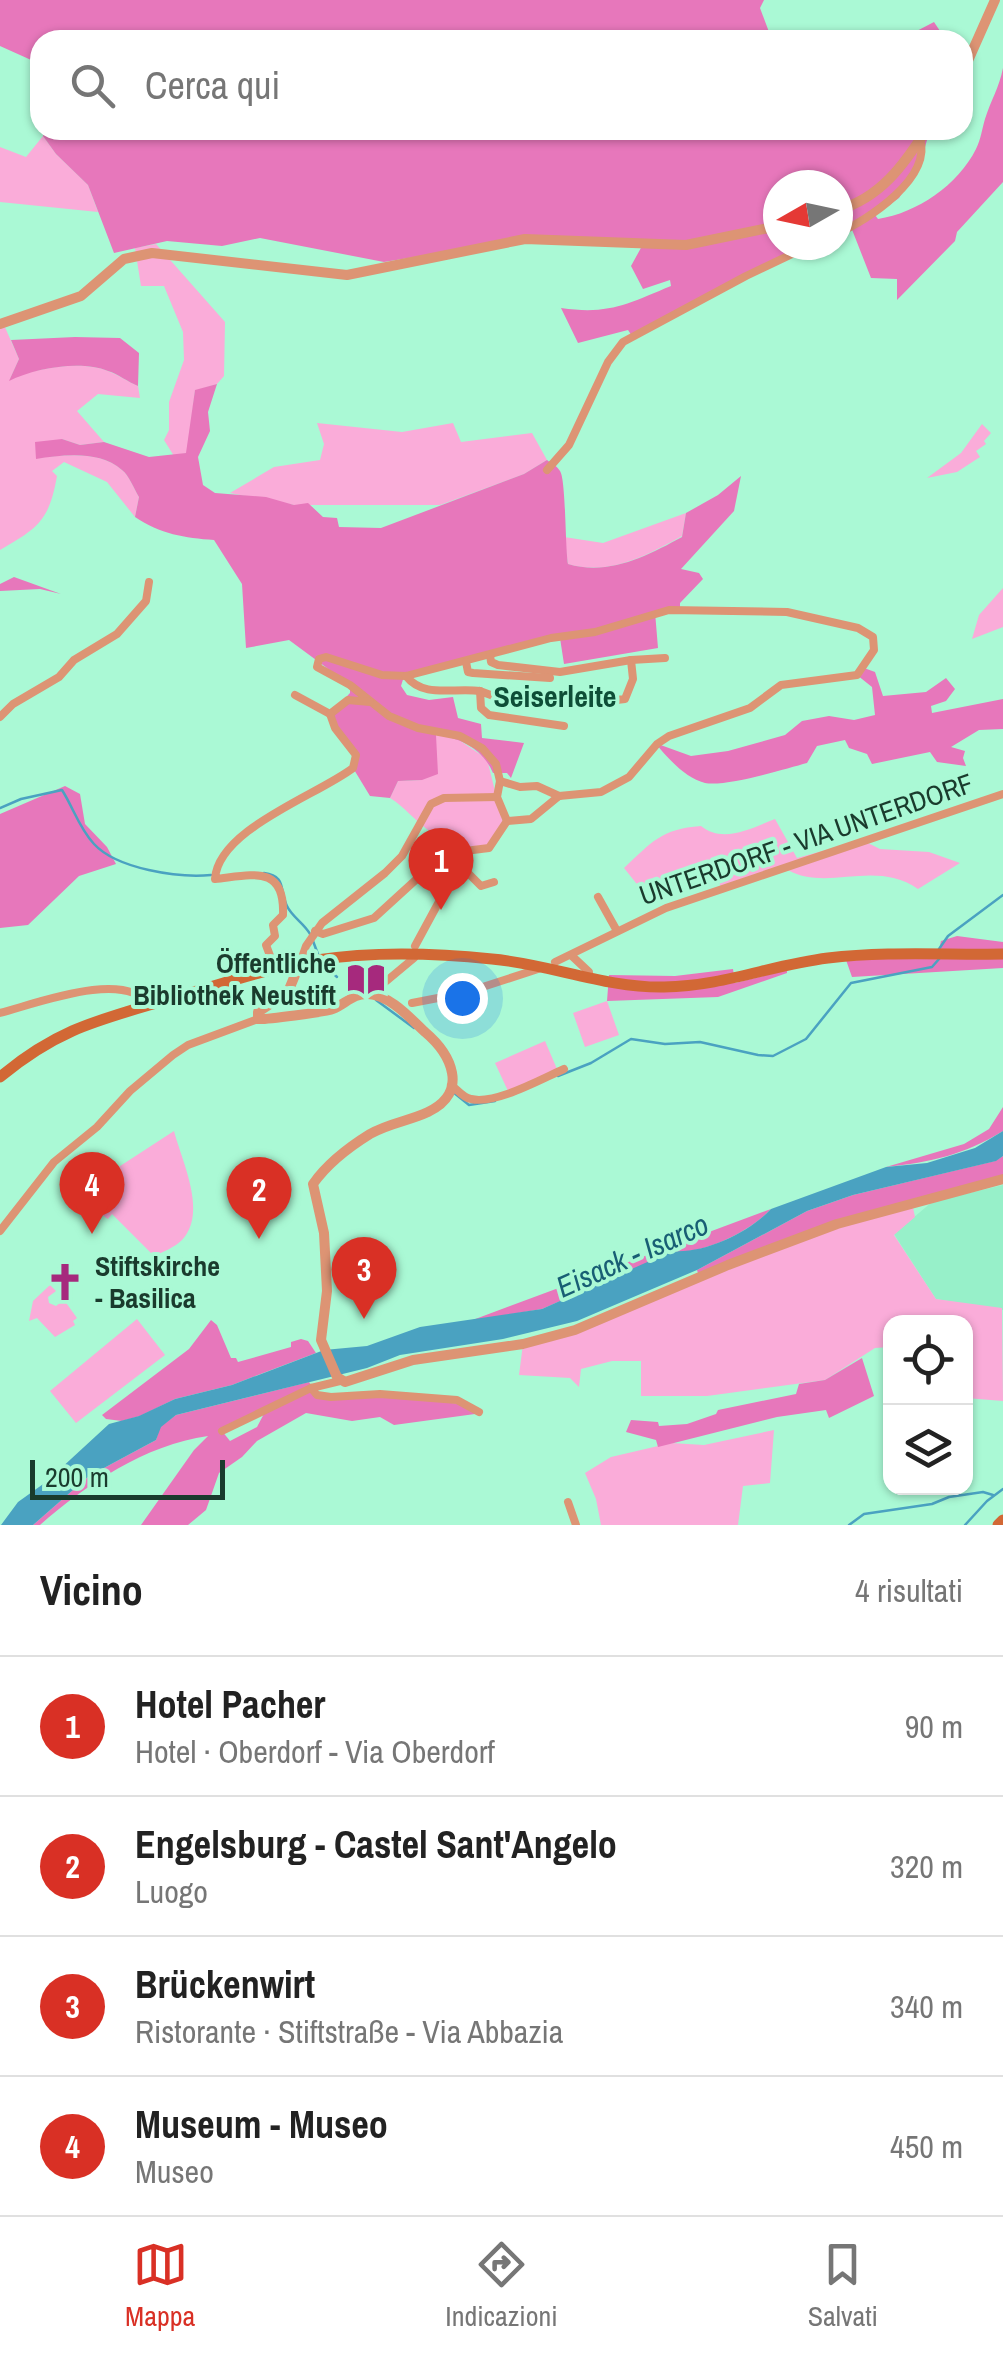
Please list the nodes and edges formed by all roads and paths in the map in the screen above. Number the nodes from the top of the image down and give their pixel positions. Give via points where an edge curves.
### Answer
1 (994, 0) edge
2 (973, 49) edge
3 (919, 140) edge
4 (923, 140) edge
5 (853, 204) edge
6 (853, 225) edge
7 (763, 229) edge
8 (781, 260) edge
9 (0, 324) edge
10 (547, 470) dead end
11 (149, 582) dead end
12 (490, 655) junction
13 (665, 658) dead end
14 (631, 660) junction
15 (466, 662) junction
16 (406, 676) junction
17 (550, 678) dead end
18 (480, 691) junction
19 (295, 695) dead end
20 (370, 702) junction
21 (330, 714) junction
22 (0, 717) edge
23 (564, 726) dead end
24 (500, 781) junction
25 (1003, 794) edge
26 (559, 796) junction
27 (497, 797) junction
28 (507, 821) junction
29 (447, 865) junction
30 (494, 882) dead end
31 (598, 898) dead end
32 (617, 931) junction
33 (313, 935) junction
34 (415, 946) dead end
35 (1003, 954) edge
36 (572, 956) junction
37 (414, 958) dead end
38 (556, 962) dead end
39 (300, 963) junction
40 (275, 969) junction
41 (539, 969) dead end
42 (588, 978) junction
43 (376, 996) junction
44 (149, 1005) junction
45 (0, 1013) edge
46 (404, 1015) junction
47 (258, 1019) junction
48 (564, 1069) dead end
49 (0, 1077) edge
50 (451, 1086) junction
51 (1003, 1179) edge
52 (0, 1231) edge
53 (338, 1379) junction
54 (311, 1388) junction
55 (479, 1412) dead end
56 (222, 1430) dead end
57 (568, 1502) dead end
58 (576, 1525) edge

1 - 2 street
3 - 5 street via 882,187
4 - 6 street via 917,165 896,196
7 - 9 street via 686,245 524,239 347,275 152,253 124,259 81,296
8 - 10 street via 614,351 568,445
11 - 22 street via 146,601 117,634
12 - 14 street via 498,665 560,672
12 - 15 street
12 - 26 street via 669,610 787,612 858,628 873,638 874,650 857,675 793,682 750,708 669,736 628,777 601,792
13 - 14 street
14 - 18 street via 626,699 562,704
15 - 16 street
15 - 17 street via 473,673
16 - 18 street via 424,689
16 - 20 street via 326,657 316,662 319,671
18 - 23 street via 490,716
19 - 21 street
20 - 21 street via 348,700
20 - 24 street via 405,724 474,743 496,764
21 - 40 street via 356,755 353,768 288,804 222,854 215,876 278,881 284,911 266,945
24 - 26 street
24 - 27 street
25 - 32 street, UNTERDORF - VIA UNTERDORF via 666,908
26 - 28 street via 531,819
27 - 28 street
27 - 33 street via 430,804 402,856
28 - 29 street via 489,848 462,850
29 - 30 street via 459,864 481,886
29 - 33 street via 420,876 364,923
29 - 34 street via 440,898
31 - 32 street
32 - 36 street, UNTERDORF - VIA UNTERDORF
33 - 39 street
35 - 42 main road via 829,958 679,986
36 - 38 street, UNTERDORF - VIA UNTERDORF
36 - 42 street
37 - 43 street
39 - 40 main road
39 - 42 main road via 406,954 520,962
39 - 47 street via 288,992 258,1012
40 - 44 main road
41 - 46 street via 412,1001
43 - 46 street
43 - 47 street via 355,996 322,1012
44 - 45 street via 138,995 84,989
44 - 49 main road via 57,1035
46 - 50 street via 446,1053
47 - 52 street via 173,1055 54,1162
48 - 50 street via 483,1100
50 - 53 street via 431,1110 370,1134 312,1184 328,1291 320,1330
51 - 53 street via 837,1224 575,1330 413,1360 352,1382
53 - 54 street
54 - 55 street via 332,1398 457,1400
54 - 56 street
57 - 58 street

